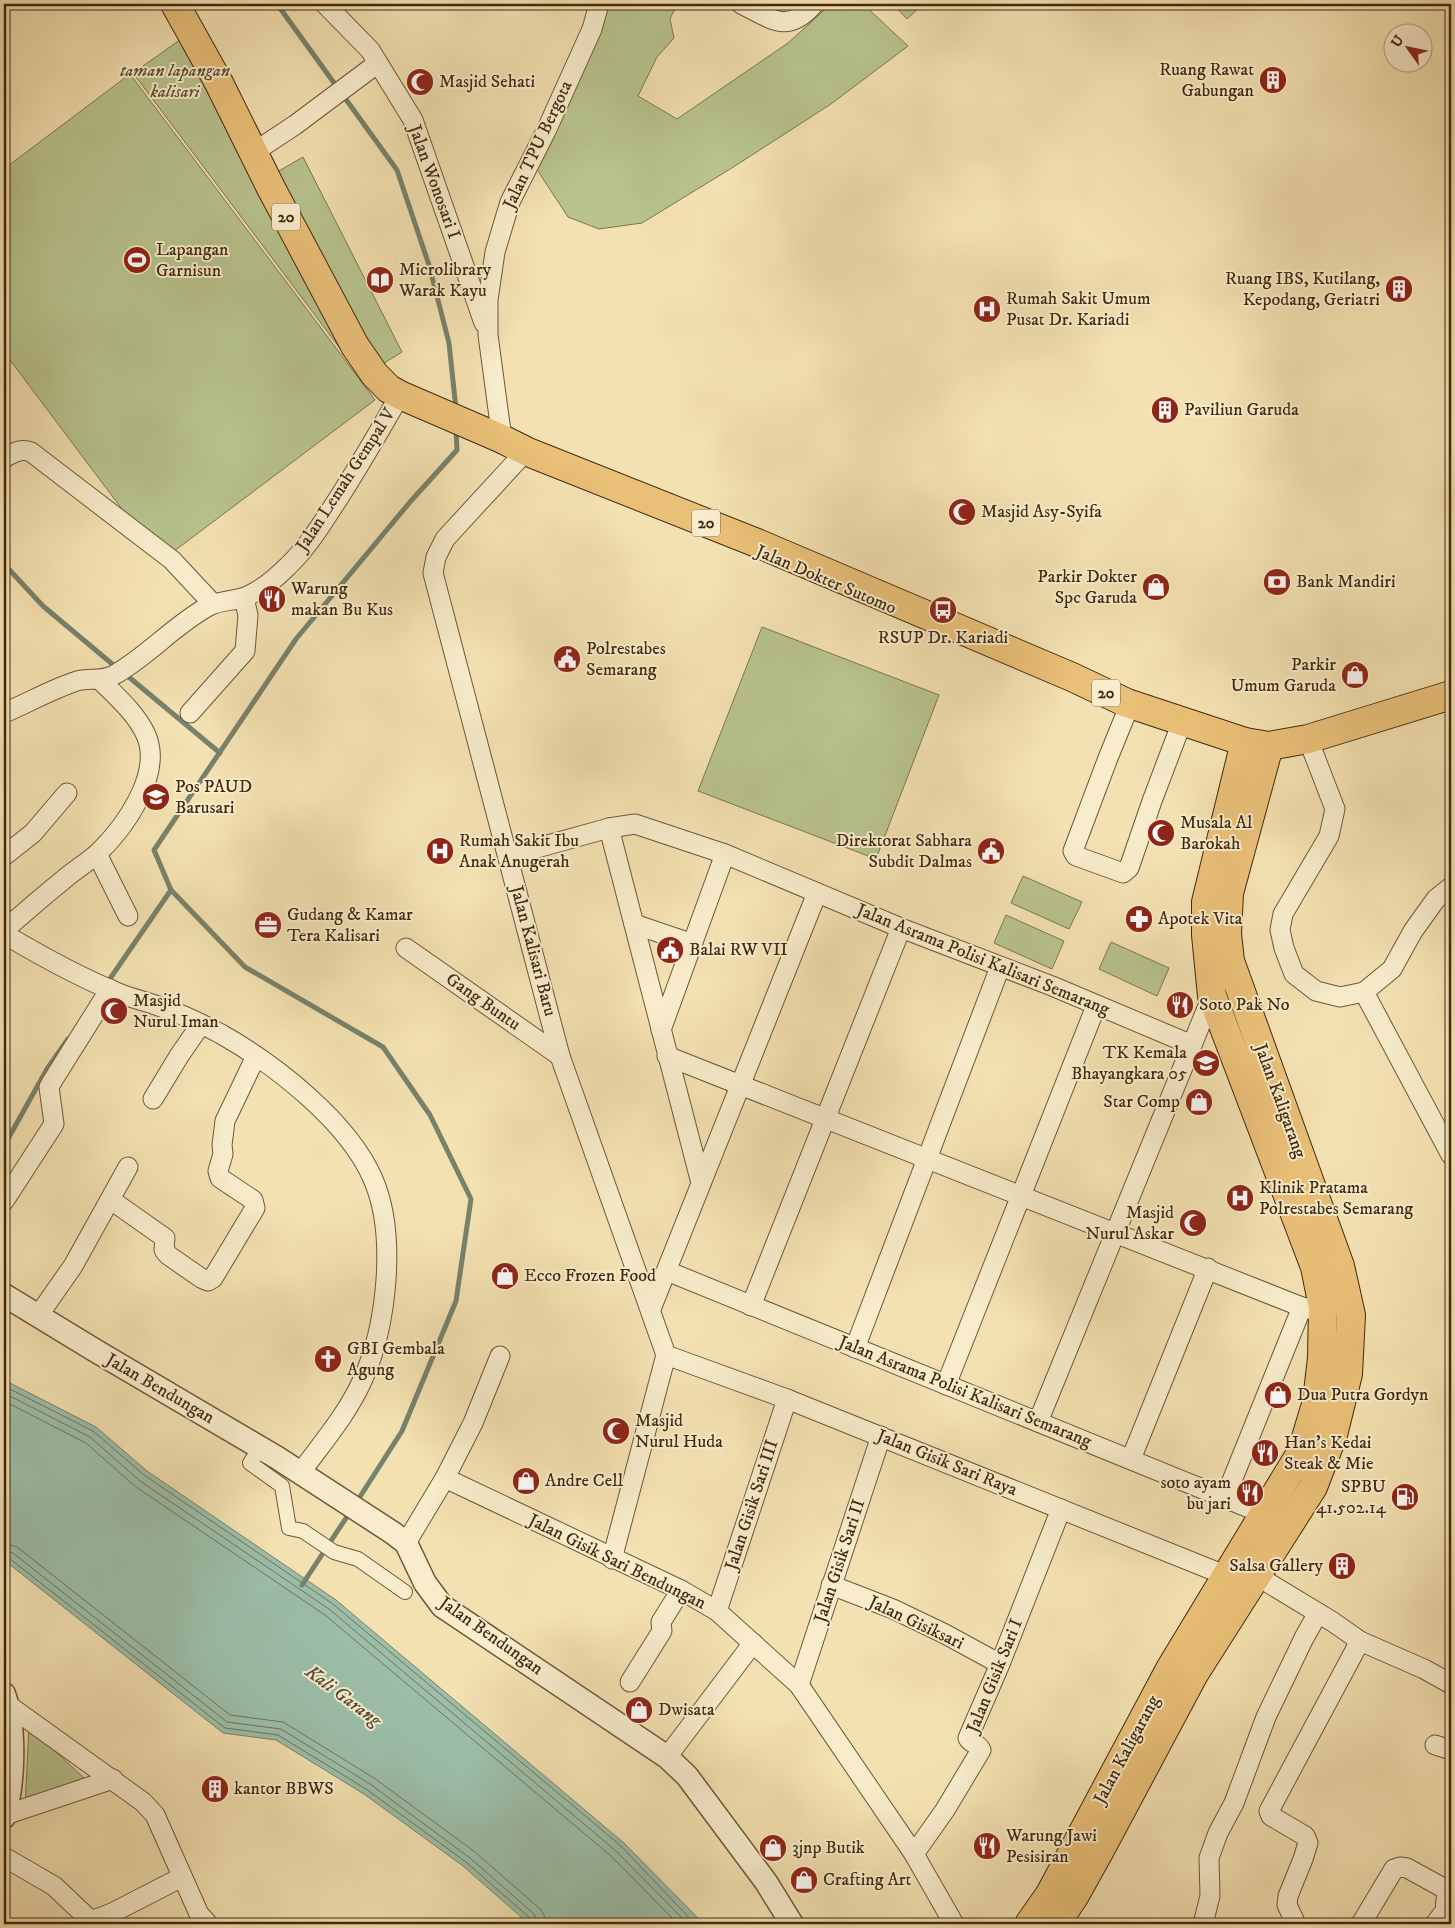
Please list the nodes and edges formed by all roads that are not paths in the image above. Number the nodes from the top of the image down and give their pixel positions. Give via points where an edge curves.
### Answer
1 (175, 4) edge
2 (326, 4) edge
3 (599, 4) edge
4 (741, 4) edge
5 (814, 4) edge
6 (374, 66) junction
7 (258, 161) junction
8 (488, 335) junction
9 (412, 400) junction
10 (518, 448) junction
11 (9, 455) edge
12 (244, 598) junction
13 (213, 604) junction
14 (112, 675) junction
15 (1451, 695) edge
16 (1129, 703) junction
17 (4, 713) edge
18 (190, 713) dead end
19 (1182, 722) junction
20 (1308, 739) junction
21 (1257, 744) junction
22 (67, 793) dead end
23 (609, 828) junction
24 (97, 854) junction
25 (725, 854) junction
26 (4, 856) edge
27 (508, 856) junction
28 (1451, 887) edge
29 (817, 893) junction
30 (128, 916) dead end
31 (634, 924) junction
32 (901, 928) junction
33 (4, 932) edge
34 (694, 944) junction
35 (406, 948) dead end
36 (1000, 968) junction
37 (104, 987) junction
38 (1364, 992) junction
39 (1212, 996) junction
40 (1096, 1006) junction
41 (201, 1024) junction
42 (661, 1030) junction
43 (1192, 1045) junction
44 (256, 1056) junction
45 (560, 1056) junction
46 (668, 1056) junction
47 (741, 1085) junction
48 (153, 1099) dead end
49 (826, 1118) junction
50 (1451, 1155) edge
51 (927, 1158) junction
52 (1287, 1160) junction
53 (128, 1167) dead end
54 (701, 1184) junction
55 (1021, 1195) junction
56 (112, 1200) junction
57 (4, 1201) edge
58 (1116, 1232) junction
59 (1208, 1268) junction
60 (667, 1271) junction
61 (4, 1295) edge
62 (751, 1306) junction
63 (1312, 1307) junction
64 (651, 1309) junction
65 (38, 1316) junction
66 (855, 1348) junction
67 (666, 1355) junction
68 (500, 1356) dead end
69 (946, 1385) junction
70 (787, 1399) junction
71 (1038, 1422) junction
72 (881, 1436) junction
73 (260, 1448) junction
74 (1131, 1460) junction
75 (309, 1477) junction
76 (445, 1478) junction
77 (1226, 1498) junction
78 (1061, 1509) junction
79 (1264, 1514) junction
80 (399, 1538) junction
81 (612, 1559) junction
82 (1244, 1579) junction
83 (831, 1585) junction
84 (681, 1590) junction
85 (405, 1592) dead end
86 (717, 1611) junction
87 (1318, 1613) junction
88 (1360, 1641) junction
89 (753, 1643) junction
90 (1000, 1664) junction
91 (630, 1682) dead end
92 (1451, 1684) edge
93 (799, 1685) junction
94 (6, 1699) edge
95 (667, 1757) junction
96 (113, 1780) junction
97 (4, 1816) edge
98 (1088, 1848) junction
99 (914, 1854) junction
100 (4, 1857) edge
101 (182, 1877) junction
102 (1450, 1908) edge
103 (198, 1921) edge
104 (792, 1924) edge
105 (954, 1924) edge
106 (1029, 1924) edge
107 (1056, 1924) edge
108 (1203, 1924) edge
109 (1296, 1924) edge
110 (1361, 1924) edge
111 (1435, 1924) edge

1 - 7 highway, Jalan Dokter Sutomo / 20
2 - 6 street, Jalan Wonosari I via 370,50
3 - 8 street, Jalan TPU Bergota via 592,29 510,202 495,252 488,300
4 - 5 street via 777,21 790,23
6 - 7 street via 295,125
6 - 8 street, Jalan Wonosari I via 412,120
7 - 9 highway, Jalan Dokter Sutomo / 20 via 355,346 375,375 390,389
8 - 10 street, Jalan TPU Bergota
9 - 10 highway, Jalan Dokter Sutomo / 20
9 - 12 street, Jalan Lemah Gempal V via 366,454 321,525 289,566
10 - 16 highway, Jalan Dokter Sutomo / 20 via 757,544
10 - 27 street, Jalan Kalisari Baru via 445,539 433,573
11 - 13 street via 23,450 31,452 172,560
12 - 13 street, Jalan Lemah Gempal V
12 - 18 street via 248,615 245,651
13 - 14 street, Jalan Lemah Gempal V
14 - 17 street via 73,682
14 - 24 street via 128,708 147,736 149,763 144,786 130,815
15 - 20 highway, Jalan Dokter Sutomo / 20
16 - 19 highway, Jalan Dokter Sutomo / 20
16 - 19 street via 1073,851 1076,856 1124,874 1129,868
19 - 21 highway, Jalan Dokter Sutomo / 20
20 - 21 highway, Jalan Dokter Sutomo / 20
20 - 38 street via 1335,809 1329,836 1283,914 1280,930 1294,974 1316,991 1340,997
21 - 39 highway, Jalan Kaligarang via 1206,902
21 - 52 highway, Jalan Kaligarang via 1229,893 1227,934 1230,961
22 - 26 street via 33,833
23 - 25 street, Jalan Asrama Polisi Kalisari Semarang via 635,824
23 - 27 street, Jalan Asrama Polisi Kalisari Semarang
23 - 31 street
24 - 30 street
24 - 33 street
25 - 29 street, Jalan Asrama Polisi Kalisari Semarang
25 - 34 street
27 - 45 street, Jalan Kalisari Baru
28 - 38 street via 1424,915 1392,969
29 - 32 street, Jalan Asrama Polisi Kalisari Semarang
29 - 47 street
31 - 34 street
31 - 42 street
32 - 36 street, Jalan Asrama Polisi Kalisari Semarang
32 - 49 street
33 - 37 street via 41,956
34 - 42 street
35 - 45 street, Gang Buntu
36 - 40 street, Jalan Asrama Polisi Kalisari Semarang
36 - 51 street
37 - 41 street via 161,1006
37 - 57 street via 49,1088 54,1124
38 - 50 street
39 - 43 street
39 - 52 highway, Jalan Kaligarang
40 - 43 street, Jalan Asrama Polisi Kalisari Semarang
40 - 55 street
41 - 44 street
41 - 48 street
42 - 46 street
43 - 58 street
44 - 56 street via 225,1121 223,1154 218,1171 220,1178 253,1200 255,1208 213,1278 208,1281 201,1278 168,1255 164,1250 165,1238
44 - 75 street via 299,1088 357,1152 378,1192 387,1253 382,1310 372,1353 363,1378
45 - 64 street, Jalan Kalisari Baru
46 - 47 street
46 - 54 street
47 - 49 street
47 - 54 street
49 - 51 street
49 - 62 street
51 - 55 street
51 - 66 street
52 - 63 highway, Jalan Kaligarang via 1314,1267
52 - 82 highway, Jalan Kaligarang via 1340,1266 1351,1315 1348,1374 1333,1435 1313,1487
53 - 56 street
54 - 60 street
55 - 58 street
55 - 69 street
56 - 65 street via 73,1266
58 - 59 street
58 - 71 street
59 - 63 street
59 - 74 street
60 - 62 street, Jalan Asrama Polisi Kalisari Semarang
60 - 64 street
61 - 65 street, Jalan Bendungan
62 - 66 street, Jalan Asrama Polisi Kalisari Semarang
63 - 77 street
63 - 79 highway, Jalan Kaligarang via 1322,1358 1317,1401 1302,1451
64 - 67 street, Jalan Kalisari Baru
65 - 73 street, Jalan Bendungan
66 - 69 street, Jalan Asrama Polisi Kalisari Semarang
67 - 70 street, Jalan Gisik Sari Raya
67 - 81 street
68 - 76 street via 473,1423
69 - 71 street, Jalan Asrama Polisi Kalisari Semarang
70 - 72 street, Jalan Gisik Sari Raya
70 - 86 street, Jalan Gisik Sari III
71 - 74 street, Jalan Asrama Polisi Kalisari Semarang
72 - 78 street, Jalan Gisik Sari Raya
72 - 83 street, Jalan Gisik Sari II
73 - 75 street, Jalan Bendungan
73 - 85 street via 250,1463 282,1486 288,1528 303,1531 328,1549 358,1559
74 - 77 street, Jalan Asrama Polisi Kalisari Semarang
75 - 80 street, Jalan Bendungan
76 - 80 street
76 - 81 street, Jalan Gisik Sari Bendungan
77 - 79 street, Jalan Asrama Polisi Kalisari Semarang
78 - 82 street, Jalan Gisik Sari Raya
78 - 90 street, Jalan Gisik Sari I
79 - 82 highway, Jalan Kaligarang
80 - 95 street, Jalan Bendungan via 442,1606
81 - 84 street, Jalan Gisik Sari Bendungan
82 - 87 street, Jalan Gisik Sari Raya
82 - 98 highway, Jalan Kaligarang via 1170,1669
83 - 90 street, Jalan Gisiksari via 901,1613
83 - 93 street, Jalan Gisik Sari II
84 - 86 street, Jalan Gisik Sari Bendungan
84 - 91 street via 661,1622 662,1631
86 - 89 street, Jalan Gisik Sari Bendungan
87 - 88 street, Jalan Gisik Sari Raya
87 - 108 street via 1266,1717 1234,1803 1218,1833 1209,1858 1210,1896
88 - 92 street, Jalan Gisik Sari Raya via 1424,1668
88 - 109 street via 1270,1809 1269,1814 1305,1836 1308,1843 1288,1896 1287,1905
89 - 93 street, Jalan Gisik Sari Bendungan
89 - 95 street
90 - 99 street, Jalan Gisik Sari I via 968,1738 981,1750 946,1810
93 - 99 street, Jalan Gisik Sari Bendungan
94 - 96 street
94 - 97 street via 10,1722 10,1773
95 - 104 street, Jalan Bendungan via 687,1776 766,1882
96 - 97 street
96 - 101 street via 155,1815
98 - 106 highway, Jalan Kaligarang
98 - 107 highway, Jalan Kaligarang via 1075,1895
99 - 105 street, Jalan Gisik Sari Bendungan
100 - 101 street via 54,1886 91,1921
101 - 103 street
102 - 110 street via 1445,1902 1447,1890 1400,1867 1394,1869
102 - 111 street

